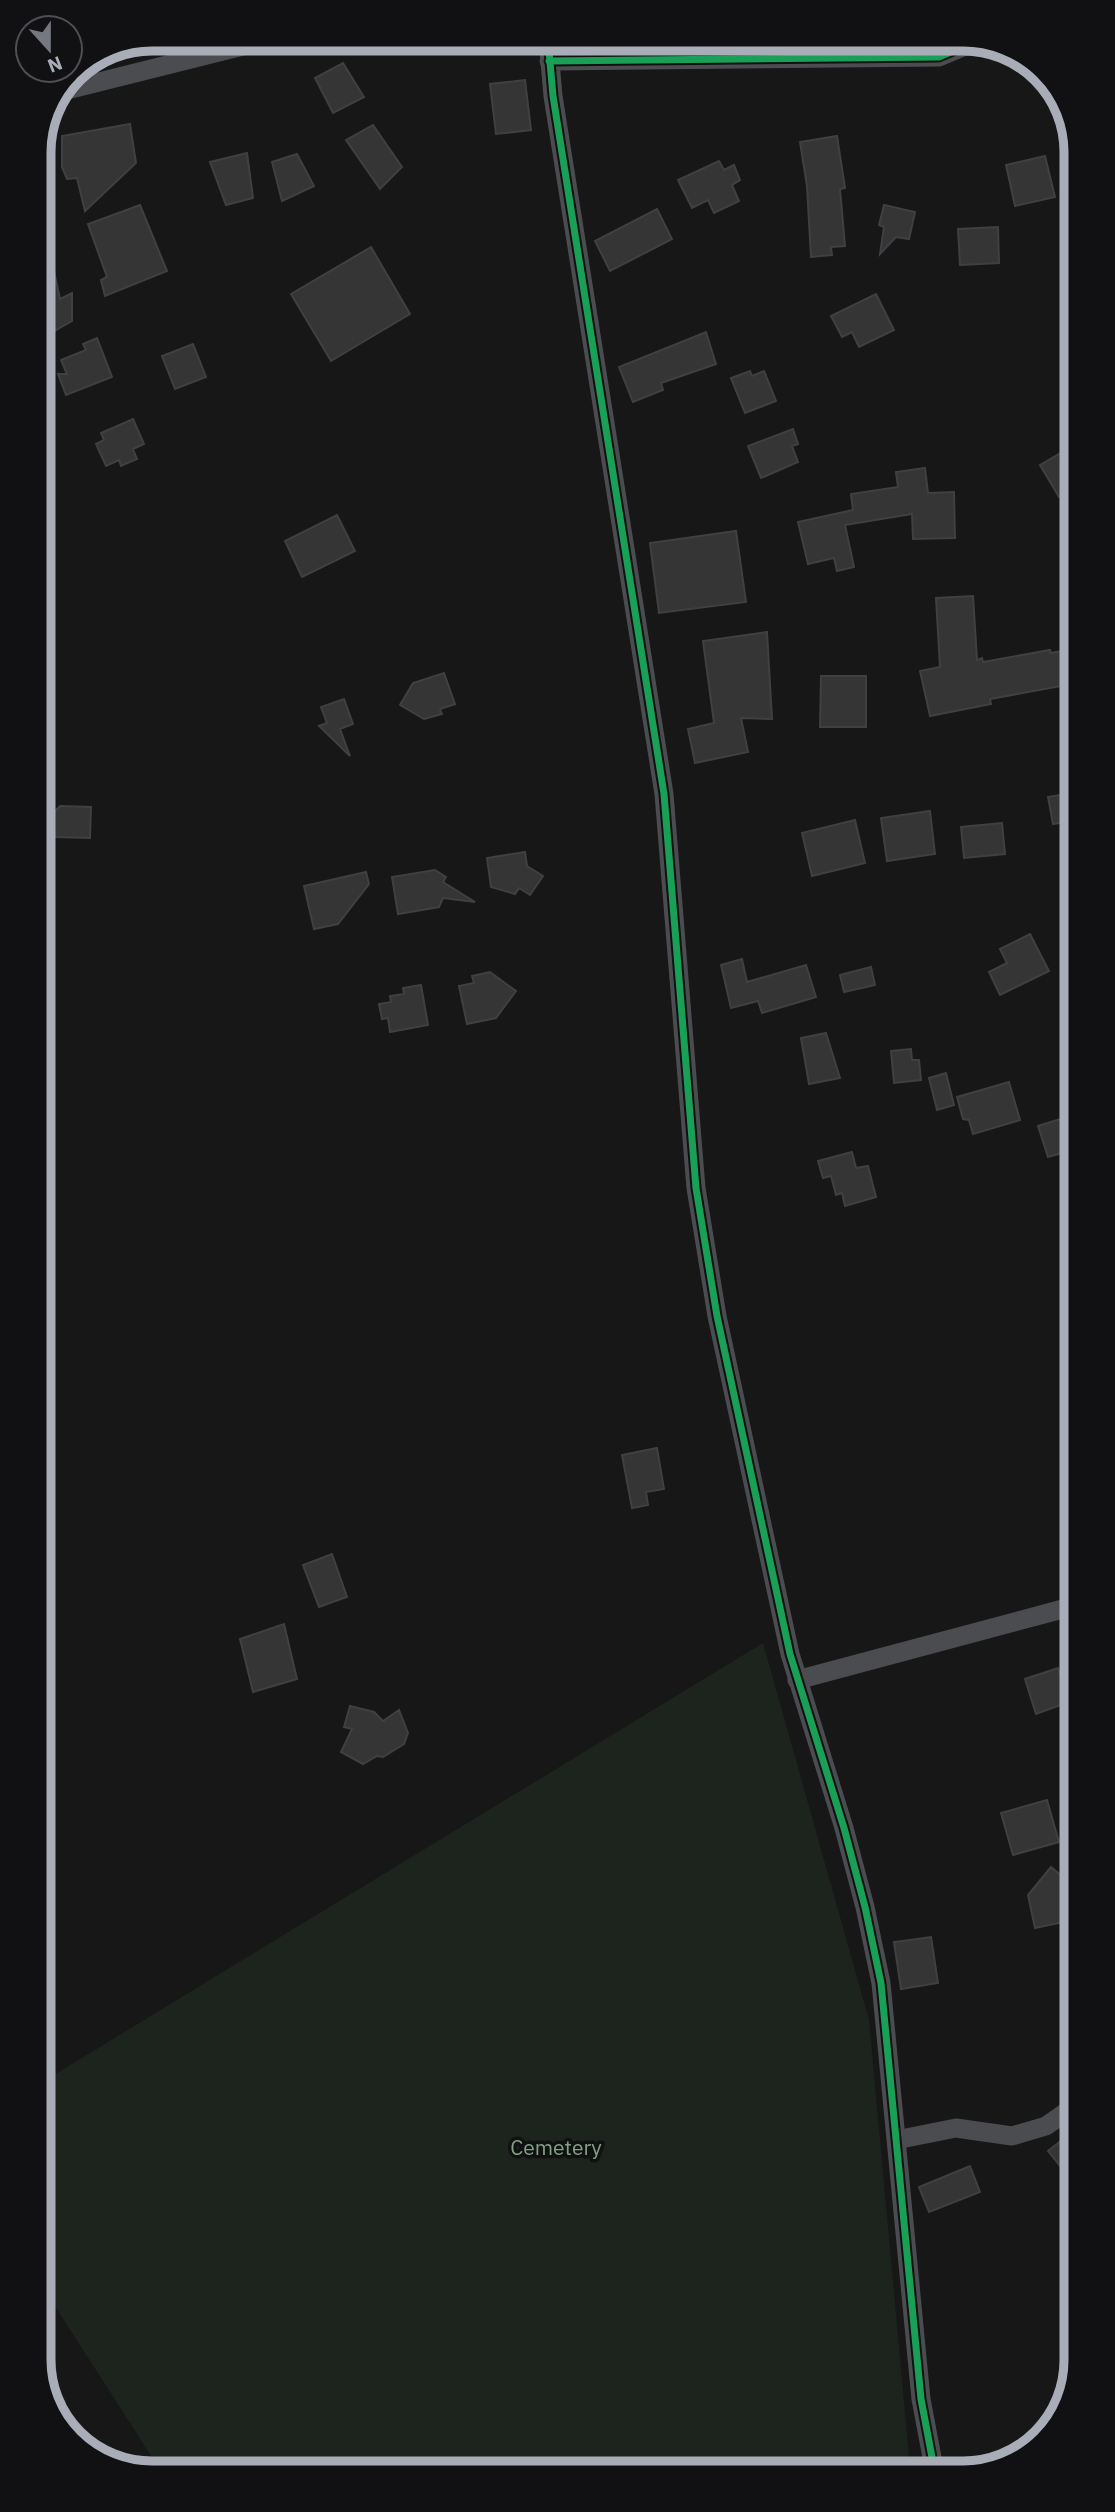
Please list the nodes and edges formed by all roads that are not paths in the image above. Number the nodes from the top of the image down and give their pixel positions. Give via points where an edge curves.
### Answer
1 (220, 51) edge
2 (549, 51) edge
3 (954, 51) edge
4 (549, 61) junction
5 (74, 88) edge
6 (1064, 1609) edge
7 (797, 1680) junction
8 (1064, 2113) edge
9 (896, 2140) junction
10 (933, 2461) edge

1 - 5 street
2 - 4 street
3 - 4 street via 939,57
4 - 7 street via 664,794 696,1188 717,1316
6 - 7 street
7 - 9 street via 865,1907 881,1983
8 - 9 street via 1046,2126 1012,2136 956,2128
9 - 10 street via 921,2399

